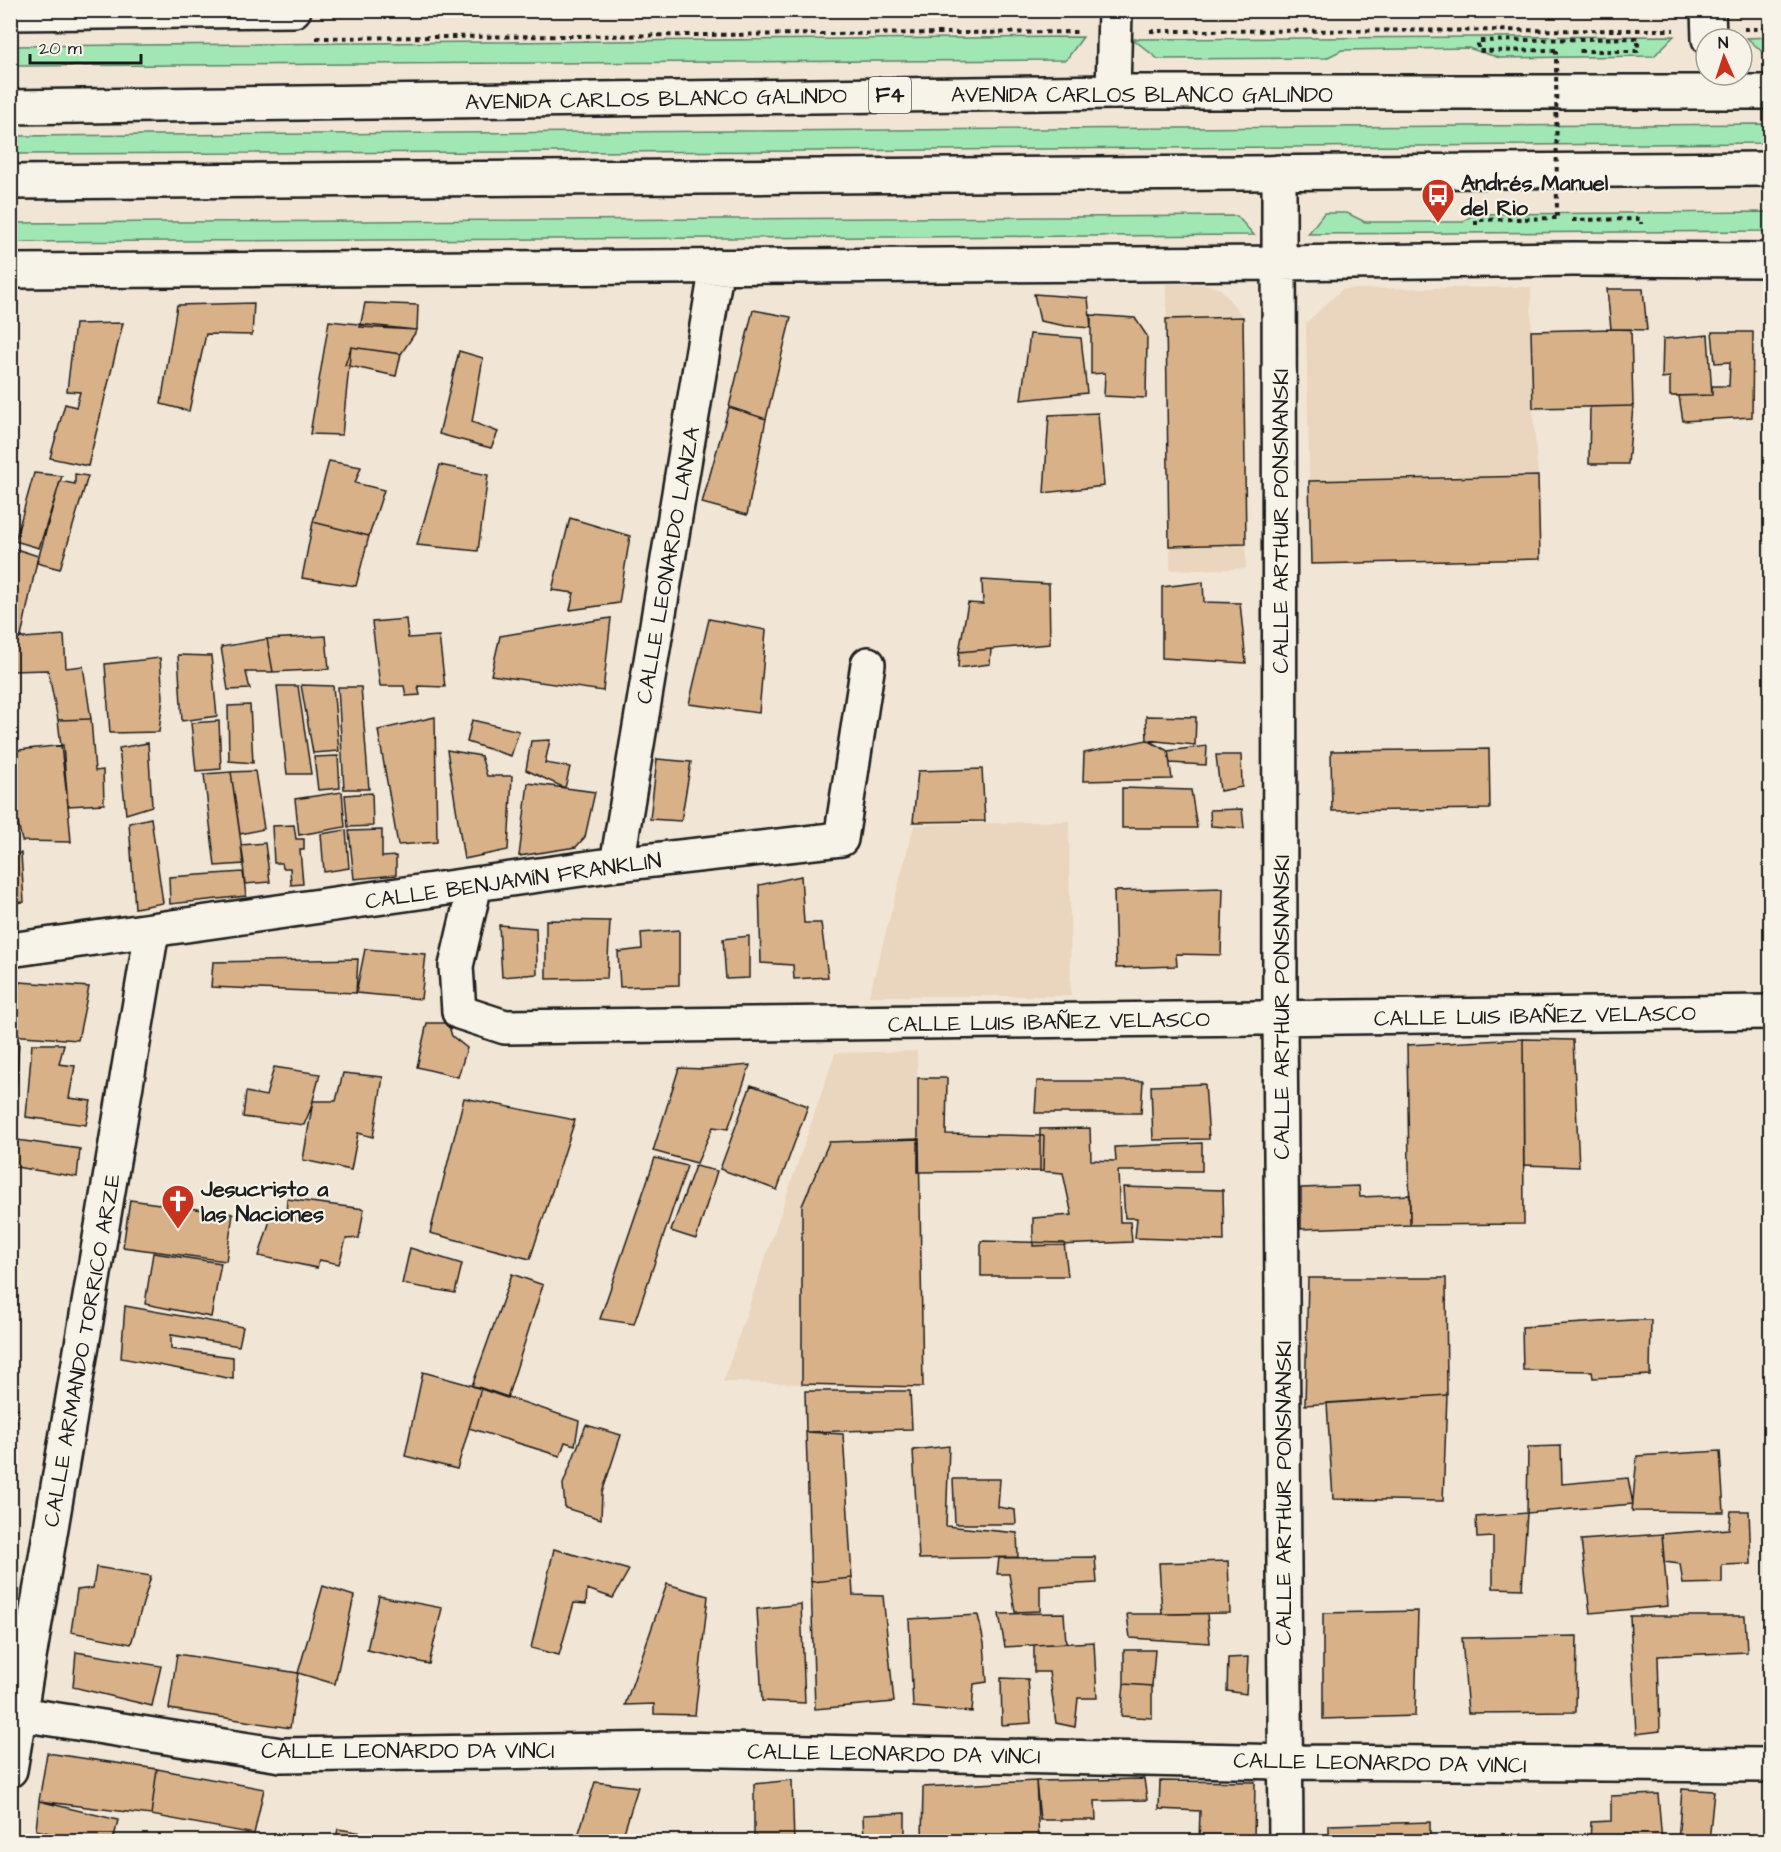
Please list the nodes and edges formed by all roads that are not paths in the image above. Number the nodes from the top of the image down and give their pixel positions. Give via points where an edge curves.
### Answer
1 (1115, 10) edge
2 (1708, 10) edge
3 (10, 13) edge
4 (301, 24) edge
5 (1709, 27) edge
6 (1694, 84) edge
7 (1732, 87) edge
8 (1113, 92) junction
9 (1770, 92) edge
10 (10, 107) edge
11 (1770, 169) edge
12 (1280, 172) junction
13 (10, 182) edge
14 (1770, 260) edge
15 (1280, 263) junction
16 (717, 266) junction
17 (10, 271) edge
18 (868, 664) dead end
19 (617, 864) junction
20 (475, 885) junction
21 (152, 931) junction
22 (10, 950) edge
23 (1770, 1012) edge
24 (1280, 1019) junction
25 (20, 1714) junction
26 (1285, 1762) junction
27 (1770, 1765) edge
28 (10, 1770) edge
29 (1286, 1842) edge

1 - 8 main road
2 - 5 main road
3 - 4 main road
6 - 8 main road, AVENIDA CARLOS BLANCO GALINDO / F4
7 - 9 main road, AVENIDA CARLOS BLANCO GALINDO / F4
8 - 10 main road, AVENIDA CARLOS BLANCO GALINDO / F4
11 - 12 main road
12 - 13 main road
12 - 15 main road, CALLE ARTHUR PONSNANSKI
14 - 15 main road
15 - 16 main road
15 - 24 main road, CALLE ARTHUR PONSNANSKI
16 - 17 main road
16 - 19 main road, CALLE LEONARDO LANZA
18 - 19 main road, CALLE BENJAMÍN FRANKLIN via 841,839
19 - 20 main road, CALLE BENJAMÍN FRANKLIN
20 - 21 main road, CALLE BENJAMÍN FRANKLIN
20 - 24 main road, CALLE LUIS IBAÑEZ VELASCO via 456,966 459,1012 505,1027
21 - 22 main road, CALLE BENJAMÍN FRANKLIN
21 - 25 main road, CALLE ARMANDO TORRICO ARZE
23 - 24 main road, CALLE LUIS IBAÑEZ VELASCO
24 - 26 main road, CALLE ARTHUR PONSNANSKI
25 - 26 main road, CALLE LEONARDO DA VINCI via 281,1755 677,1749
25 - 28 main road, CALLE ARMANDO TORRICO ARZE
26 - 27 main road, CALLE LEONARDO DA VINCI
26 - 29 main road, CALLE ARTHUR PONSNANSKI

